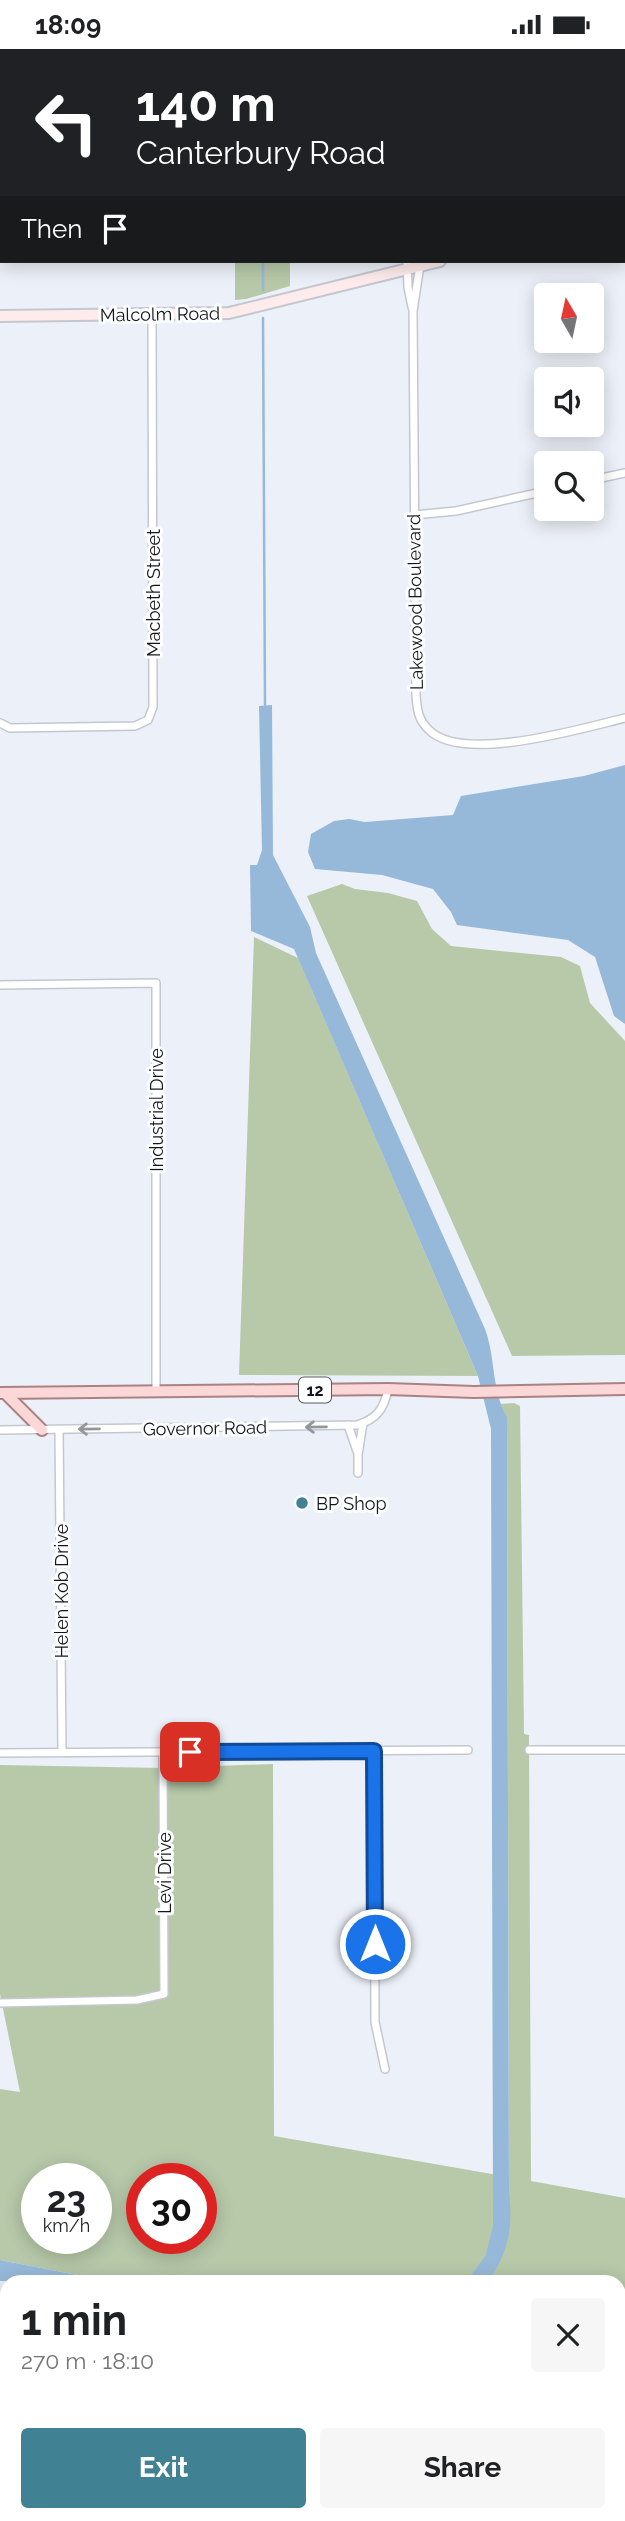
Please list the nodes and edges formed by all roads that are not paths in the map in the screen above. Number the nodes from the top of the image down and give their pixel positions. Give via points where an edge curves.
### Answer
1 (420, 263) edge
2 (407, 265) edge
3 (413, 311) junction
4 (152, 315) junction
5 (0, 316) edge
6 (625, 473) edge
7 (604, 477) edge
8 (534, 494) edge
9 (414, 515) junction
10 (625, 718) edge
11 (0, 723) edge
12 (0, 985) edge
13 (388, 1389) junction
14 (625, 1389) edge
15 (156, 1392) junction
16 (3, 1393) edge
17 (363, 1423) junction
18 (348, 1426) junction
19 (0, 1430) edge
20 (42, 1430) junction
21 (60, 1430) junction
22 (358, 1455) junction
23 (358, 1473) dead end
24 (468, 1750) dead end
25 (529, 1750) dead end
26 (625, 1750) edge
27 (374, 1751) junction
28 (0, 1752) edge
29 (62, 1752) junction
30 (163, 1752) junction
31 (0, 2003) edge
32 (385, 2069) dead end

1 - 2 street, Malcolm Road
1 - 3 street, Lakewood Boulevard
2 - 3 street, Lakewood Boulevard
2 - 4 street, Malcolm Road via 242,310
3 - 9 street, Lakewood Boulevard
4 - 5 street, Malcolm Road
4 - 11 street, Macbeth Street via 153,707 148,720 135,726 10,728
6 - 7 street
8 - 9 street
9 - 10 street, Lakewood Boulevard via 416,695 418,716 430,731 449,740 500,743
12 - 15 street, Industrial Drive via 156,983
13 - 14 main road, Governor Road / 12
13 - 15 main road, Governor Road / 12
13 - 17 street via 379,1414
15 - 16 main road, Governor Road / 12
16 - 20 main road
17 - 18 street, Governor Road
17 - 22 street
18 -> 21 street, Governor Road
18 - 22 street
19 - 20 street, Governor Road
20 - 21 street, Governor Road
21 - 29 street, Helen Kob Drive
22 - 23 street
24 - 27 street
25 - 26 street
27 - 30 street
27 - 32 street via 375,2022
28 - 29 street
29 - 30 street
30 - 31 street, Levi Drive via 164,1994 137,2000

